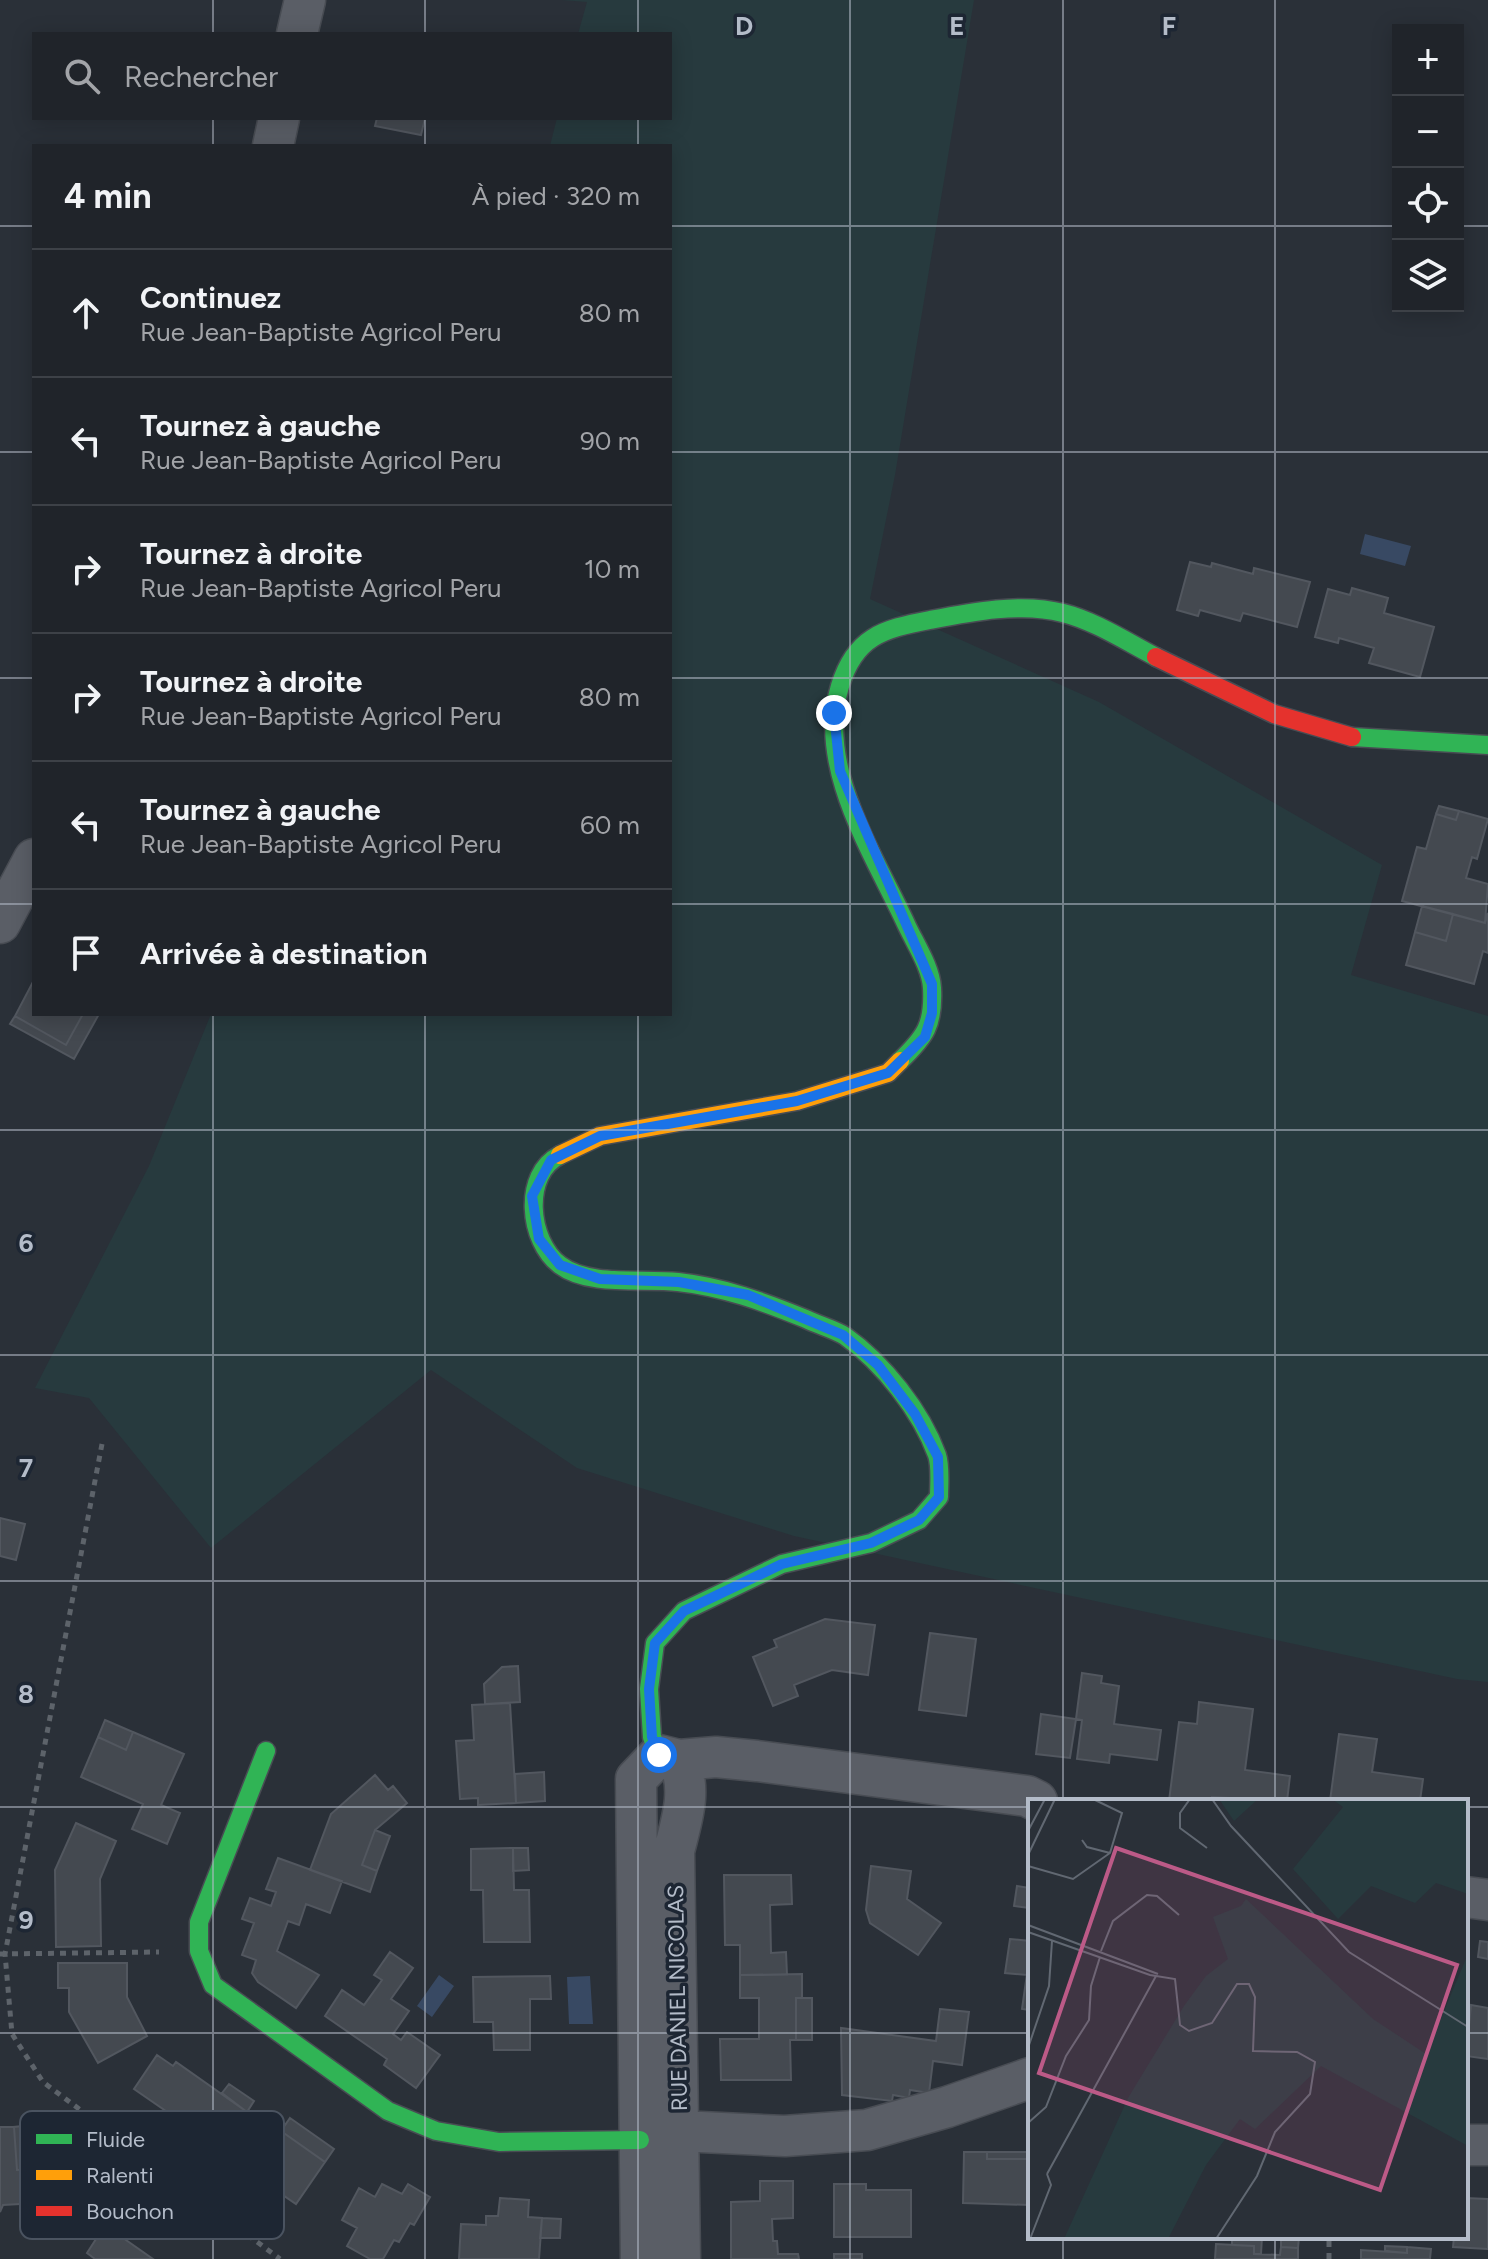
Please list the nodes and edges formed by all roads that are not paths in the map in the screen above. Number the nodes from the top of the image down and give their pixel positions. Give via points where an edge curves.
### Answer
1 (305, 0) edge
2 (297, 32) edge
3 (279, 120) edge
4 (273, 144) edge
5 (1488, 745) edge
6 (32, 863) edge
7 (0, 923) edge
8 (266, 1751) dead end
9 (669, 1758) junction
10 (1033, 1799) edge
11 (1468, 1897) edge
12 (1488, 1900) edge
13 (1028, 2079) edge
14 (680, 2131) junction
15 (640, 2140) junction
16 (641, 2259) edge
17 (680, 2259) edge

1 - 2 street
3 - 4 street
5 - 9 street via 1359,741 1298,723 1060,612 1014,609 910,623 860,645 844,674 834,713 840,771 932,984 925,1037 888,1073 812,1096 600,1136 551,1160 532,1196 539,1239 560,1265 600,1279 679,1282 748,1295 843,1335 878,1365 915,1414 938,1457 939,1497 919,1520 871,1543 782,1564 684,1611 655,1643 649,1689 652,1737
6 - 7 street
8 - 15 street via 199,1922 199,1951 213,1985 388,2111 436,2131 499,2142
9 - 10 street via 757,1761
9 - 14 street, RUE DANIEL NICOLAS via 685,1776 686,1801 674,1851
9 - 15 street via 636,1779
11 - 12 street
13 - 14 street via 867,2130 785,2136
14 - 17 street, RUE DANIEL NICOLAS
15 - 16 street

